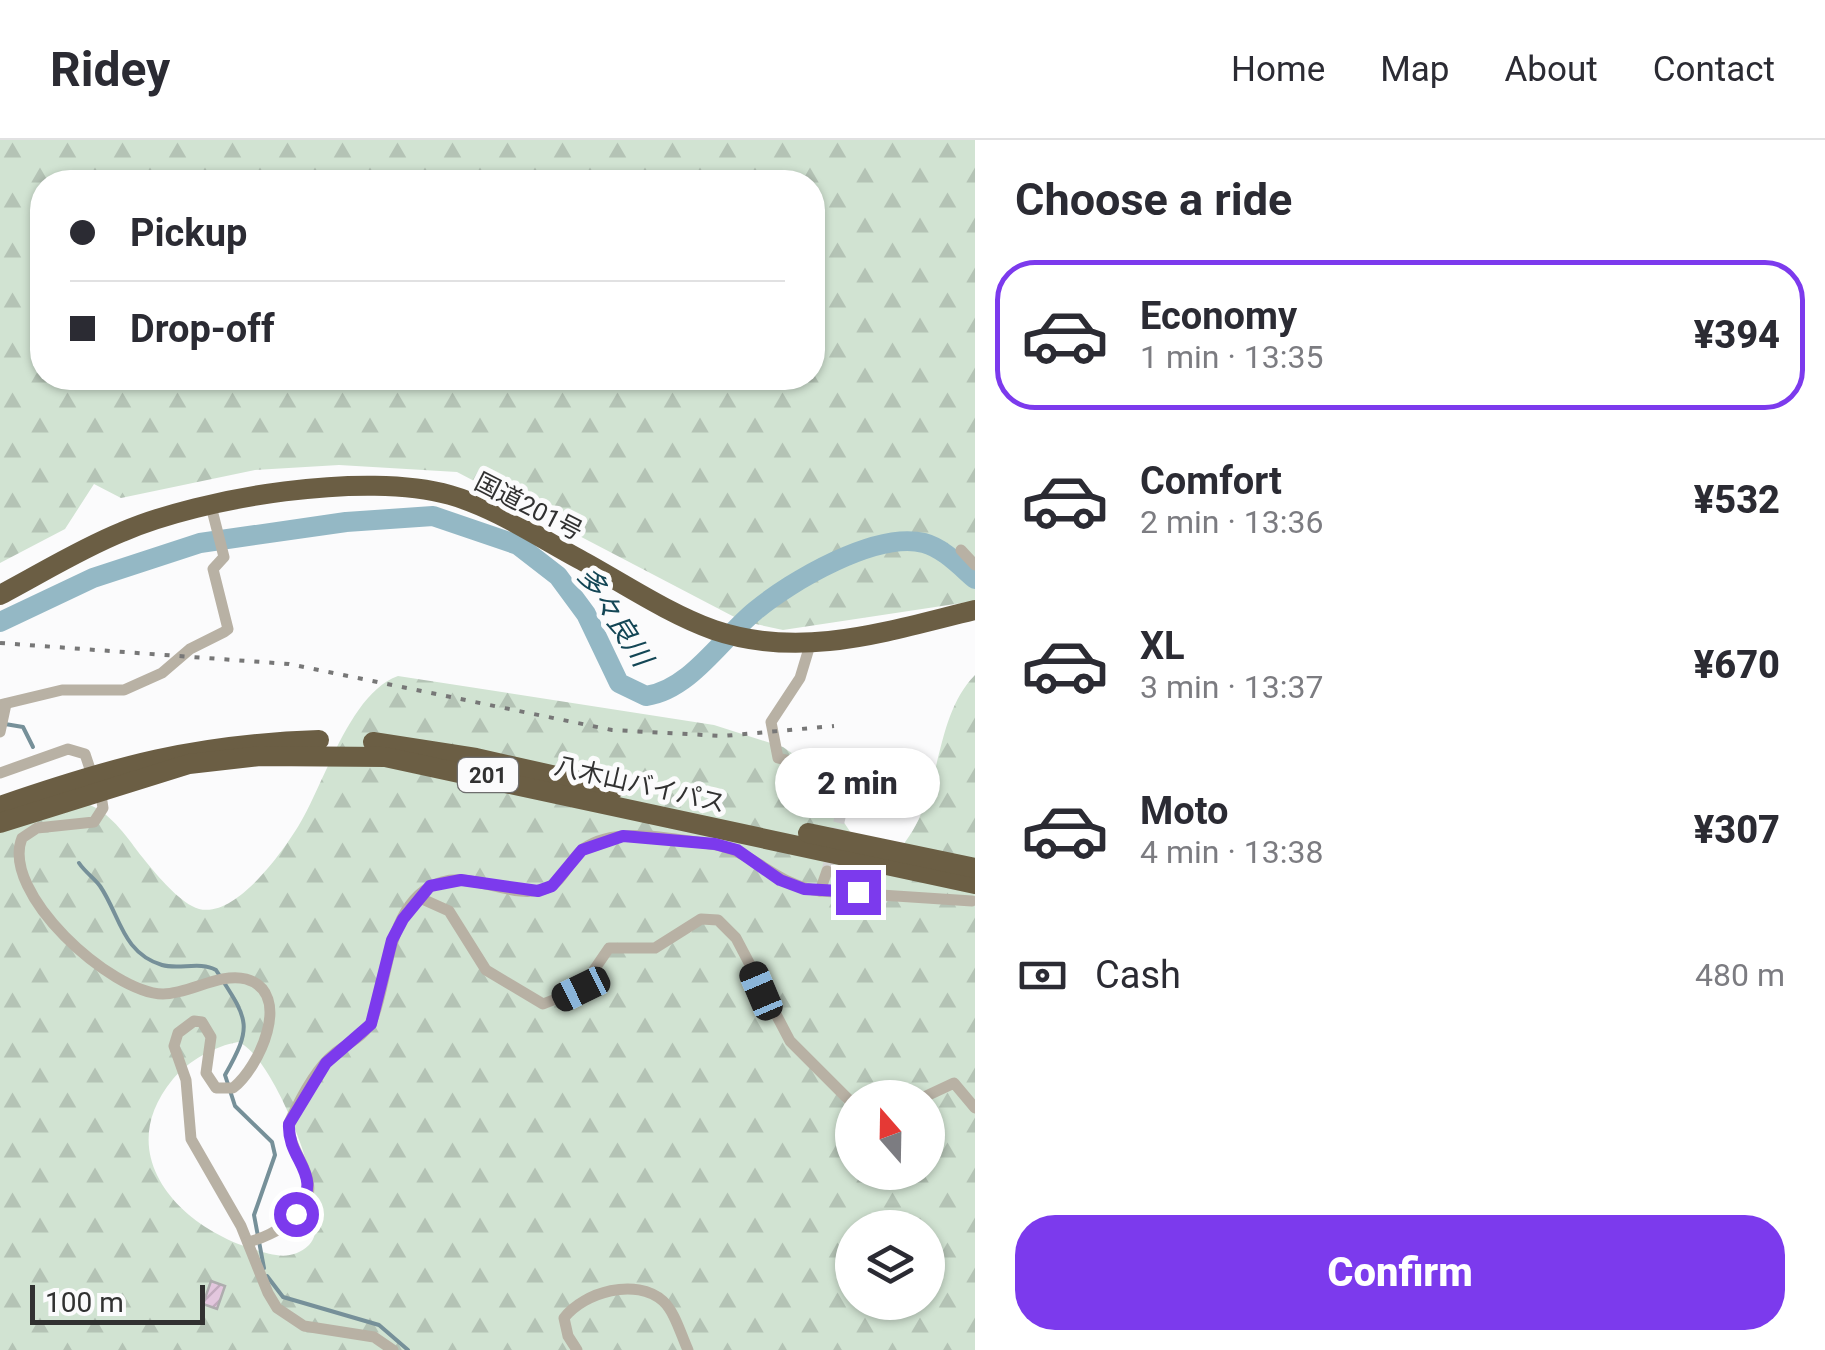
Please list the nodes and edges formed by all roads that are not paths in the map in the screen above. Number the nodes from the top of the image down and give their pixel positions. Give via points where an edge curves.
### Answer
1 (212, 513) junction
2 (961, 550) dead end
3 (975, 565) edge
4 (0, 595) edge
5 (975, 610) edge
6 (810, 645) junction
7 (3, 704) edge
8 (0, 732) edge
9 (90, 769) dead end
10 (0, 772) edge
11 (101, 796) dead end
12 (843, 804) dead end
13 (0, 806) edge
14 (0, 823) edge
15 (975, 868) edge
16 (828, 871) tunnel mouth
17 (820, 891) junction
18 (973, 892) edge
19 (420, 898) junction
20 (835, 1086) edge
21 (945, 1087) edge
22 (975, 1108) edge
23 (248, 1242) junction
24 (392, 1350) edge
25 (577, 1350) edge
26 (688, 1350) edge

1 - 4 highway, 国道201号 via 121,532
1 - 6 highway, 国道201号 via 373,485 452,495 714,629
1 - 7 street via 224,557 214,568 228,629 124,690 62,690
2 - 3 street
5 - 6 highway, 国道201号
6 - 12 street via 800,678 771,722 773,741 778,758 838,773
7 - 8 street
9 - 10 street via 85,754 68,748
11 - 23 street via 94,822 37,828 22,838 17,858 31,899 82,954 110,972 161,994 234,978 263,992 270,1024 265,1044 233,1088 216,1088 206,1073 211,1037 202,1022 185,1026 174,1046 186,1080 195,1150
13 - 15 highway, 八木山バイパス / 201 via 186,750 256,742 386,743
14 - 18 highway, 八木山バイパス / 201 via 188,764 260,756 385,756
16 - 17 street
17 - 18 street
17 - 19 street via 780,880 737,850 623,836 582,850 552,886 538,891 445,880
19 - 20 street via 449,911 486,970 543,1004 581,989 609,948 654,948 701,920 718,920 736,938 790,1041
19 - 23 street via 384,962 371,1024 326,1063 289,1124 309,1181 304,1202 276,1234
21 - 22 street via 954,1083
23 - 24 street via 277,1308 304,1326 374,1337
25 - 26 street via 564,1318 584,1298 615,1291 659,1298

